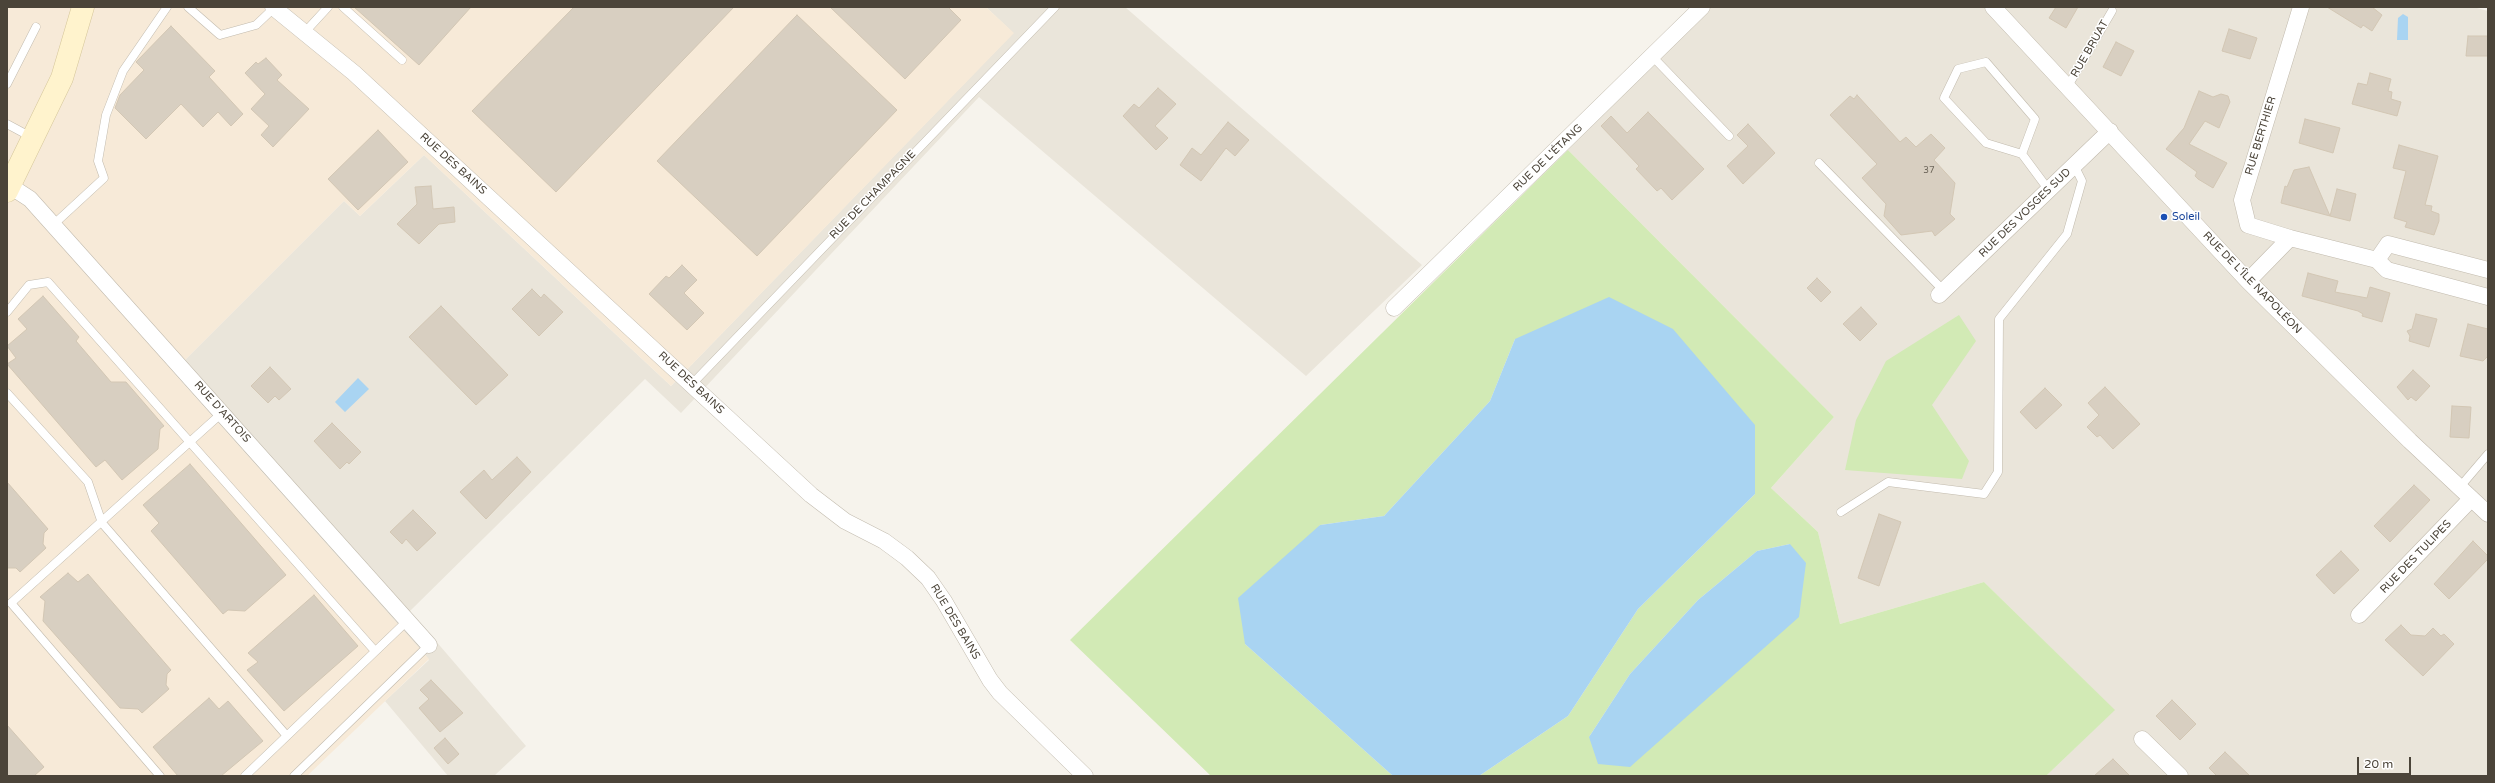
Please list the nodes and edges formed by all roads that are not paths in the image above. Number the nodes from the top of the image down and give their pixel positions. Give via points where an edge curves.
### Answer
1 (83, 7) edge
2 (167, 7) edge
3 (188, 7) edge
4 (328, 7) edge
5 (343, 7) edge
6 (1055, 7) edge
7 (1702, 7) edge
8 (1993, 7) edge
9 (2301, 7) edge
10 (274, 8) edge
11 (2112, 11) dead end
12 (36, 27) dead end
13 (305, 32) junction
14 (1652, 56) junction
15 (402, 60) dead end
16 (7, 84) edge
17 (2068, 86) junction
18 (7, 124) edge
19 (2110, 131) junction
20 (1729, 136) dead end
21 (34, 138) junction
22 (2022, 154) junction
23 (1819, 163) dead end
24 (2074, 165) junction
25 (8, 189) edge
26 (2048, 189) junction
27 (53, 225) junction
28 (2290, 238) junction
29 (2377, 260) junction
30 (2488, 270) edge
31 (2248, 281) junction
32 (1942, 293) joint
33 (2488, 297) edge
34 (1394, 308) dead end
35 (7, 312) edge
36 (692, 384) junction
37 (7, 393) edge
38 (223, 412) junction
39 (191, 442) junction
40 (2488, 454) edge
41 (2459, 488) junction
42 (2472, 499) junction
43 (1841, 512) dead end
44 (2488, 514) edge
45 (102, 523) junction
46 (9, 601) edge
47 (2359, 615) dead end
48 (406, 622) junction
49 (429, 645) joint
50 (375, 651) junction
51 (287, 736) junction
52 (2142, 739) dead end
53 (160, 776) edge
54 (245, 776) edge
55 (294, 776) edge
56 (1086, 776) edge
57 (2180, 776) edge

1 - 21 main road via 62,78
2 - 27 lane via 123,71 106,115 98,161 104,178
3 - 10 lane via 220,34 256,25
4 - 13 lane
5 - 15 lane
6 - 36 lane, RUE DE CHAMPAGNE
7 - 14 street, RUE DE L'ÉTANG
8 - 17 street, RUE DE L'ÎLE NAPOLÉON
9 - 28 street, RUE BERTHIER via 2242,200 2248,224
10 - 13 street, RUE DES BAINS
11 - 17 lane, RUE BRUAT
12 - 16 lane
13 - 36 street, RUE DES BAINS via 354,73
14 - 20 lane
14 - 34 street, RUE DE L'ÉTANG
17 - 19 street, RUE DE L'ÎLE NAPOLÉON
18 - 21 lane
19 - 24 street, RUE DES VOSGES SUD
19 - 31 street, RUE DE L'ÎLE NAPOLÉON
21 - 25 main road
22 - 22 lane via 1986,143 1944,98 1958,69 1986,62 2035,119
22 - 26 lane
23 - 32 lane
24 - 26 street, RUE DES VOSGES SUD
24 - 43 lane via 2082,181 2067,234 1999,319 1998,472 1984,494 1888,482
25 - 27 street, RUE D'ARTOIS via 30,199
26 - 32 street, RUE DES VOSGES SUD
27 - 38 street, RUE D'ARTOIS
28 - 29 street, RUE BERTHIER
28 - 31 street
29 - 30 street via 2388,244
29 - 33 street, RUE BERTHIER via 2387,270
31 - 41 street, RUE DE L'ÎLE NAPOLÉON
35 - 39 lane via 29,285 48,282
36 - 56 street, RUE DES BAINS via 811,495 845,521 884,541 928,578 1000,693
37 - 45 lane via 88,482
38 - 39 lane
38 - 48 street, RUE D'ARTOIS
39 - 45 lane
39 - 50 lane
40 - 41 lane
41 - 42 street, RUE DE L'ÎLE NAPOLÉON
42 - 44 street, RUE DE L'ÎLE NAPOLÉON
42 - 47 street, RUE DES TULIPES
45 - 46 lane
45 - 51 lane
46 - 53 lane
48 - 49 street, RUE D'ARTOIS
48 - 50 lane
49 - 55 lane
50 - 51 lane
51 - 54 lane
52 - 57 street

